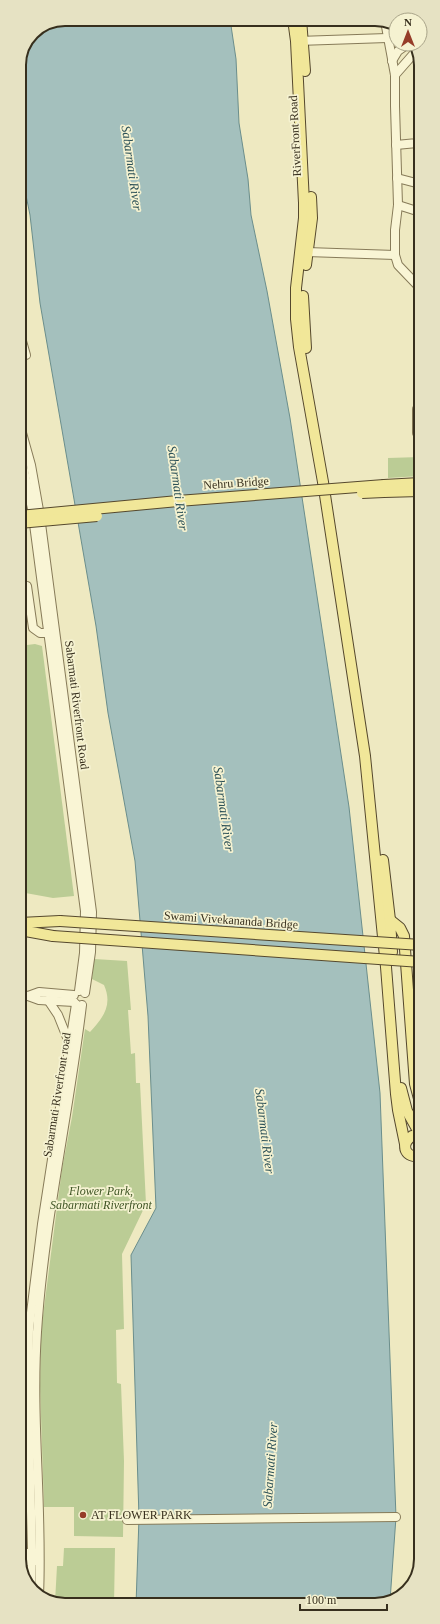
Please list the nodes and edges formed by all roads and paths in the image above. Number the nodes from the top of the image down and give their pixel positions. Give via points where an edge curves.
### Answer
1 (295, 26) edge
2 (301, 26) edge
3 (388, 37) edge
4 (300, 41) junction
5 (392, 52) edge
6 (398, 52) edge
7 (412, 55) edge
8 (392, 61) junction
9 (395, 75) junction
10 (414, 143) edge
11 (396, 145) junction
12 (397, 178) junction
13 (414, 182) edge
14 (398, 205) junction
15 (414, 210) edge
16 (308, 252) junction
17 (395, 255) junction
18 (414, 282) edge
19 (26, 447) edge
20 (26, 480) edge
21 (414, 485) edge
22 (384, 488) junction
23 (414, 490) edge
24 (26, 515) edge
25 (26, 522) edge
26 (26, 586) edge
27 (52, 634) junction
28 (26, 919) edge
29 (390, 920) junction
30 (42, 921) junction
31 (26, 922) edge
32 (26, 931) edge
33 (26, 936) edge
34 (46, 936) junction
35 (414, 945) edge
36 (414, 962) edge
37 (26, 995) edge
38 (26, 996) edge
39 (78, 999) junction
40 (48, 1000) junction
41 (414, 1000) edge
42 (409, 1001) junction
43 (414, 1042) edge
44 (70, 1045) junction
45 (68, 1084) junction
46 (414, 1124) edge
47 (414, 1136) edge
48 (405, 1144) junction
49 (410, 1155) junction
50 (414, 1157) edge
51 (414, 1159) edge
52 (396, 1518) dead end
53 (127, 1520) dead end
54 (26, 1554) edge
55 (36, 1557) junction
56 (26, 1559) edge
57 (32, 1581) edge
58 (38, 1587) edge

1 - 4 main road, RiverFront Road
2 - 4 main road, RiverFront Road
3 - 4 street
4 - 16 main road, RiverFront Road via 312,218
4 - 48 main road, RiverFront Road via 304,218 296,288 296,319 365,756 396,1094
5 - 8 street
6 - 8 street
7 - 9 street
8 - 9 street
9 - 11 street
10 - 11 street
11 - 12 street
12 - 13 street
12 - 14 street
14 - 15 street
14 - 17 street via 394,230
16 - 17 street
16 - 29 main road via 303,290 305,347 329,480 372,765
17 - 18 street via 398,265
19 - 27 street, Sabarmati Riverfront Road via 40,516
20 - 27 street, Sabarmati Riverfront Road
21 - 22 main road
22 - 23 main road
22 - 24 main road, Nehru Bridge, bridge via 178,501
22 - 25 main road, Nehru Bridge, bridge
26 - 27 street via 33,628 40,634
27 - 39 street, Sabarmati Riverfront Road via 92,912 91,952
28 - 30 main road
29 - 42 main road via 400,928 404,936
29 - 46 main road via 401,1092
30 - 31 main road
30 - 35 main road, Swami Vivekananda Bridge, bridge
32 - 34 main road
33 - 34 main road
34 - 36 main road, bridge
37 - 39 street via 39,992
38 - 40 street
39 - 40 street
39 - 44 street, Sabarmati Riverfront road
39 - 45 street, Sabarmati Riverfront road
40 - 44 street
41 - 42 main road
42 - 43 main road
44 - 45 street, Sabarmati Riverfront road
45 - 55 street, Sabarmati Riverfront road via 42,1224 28,1393
47 - 48 main road
48 - 49 main road, RiverFront Road
49 - 50 main road
49 - 51 main road
52 - 53 street
54 - 55 street
55 - 56 street
55 - 57 street, Sabarmati Riverfront road
55 - 58 street, Sabarmati Riverfront road

